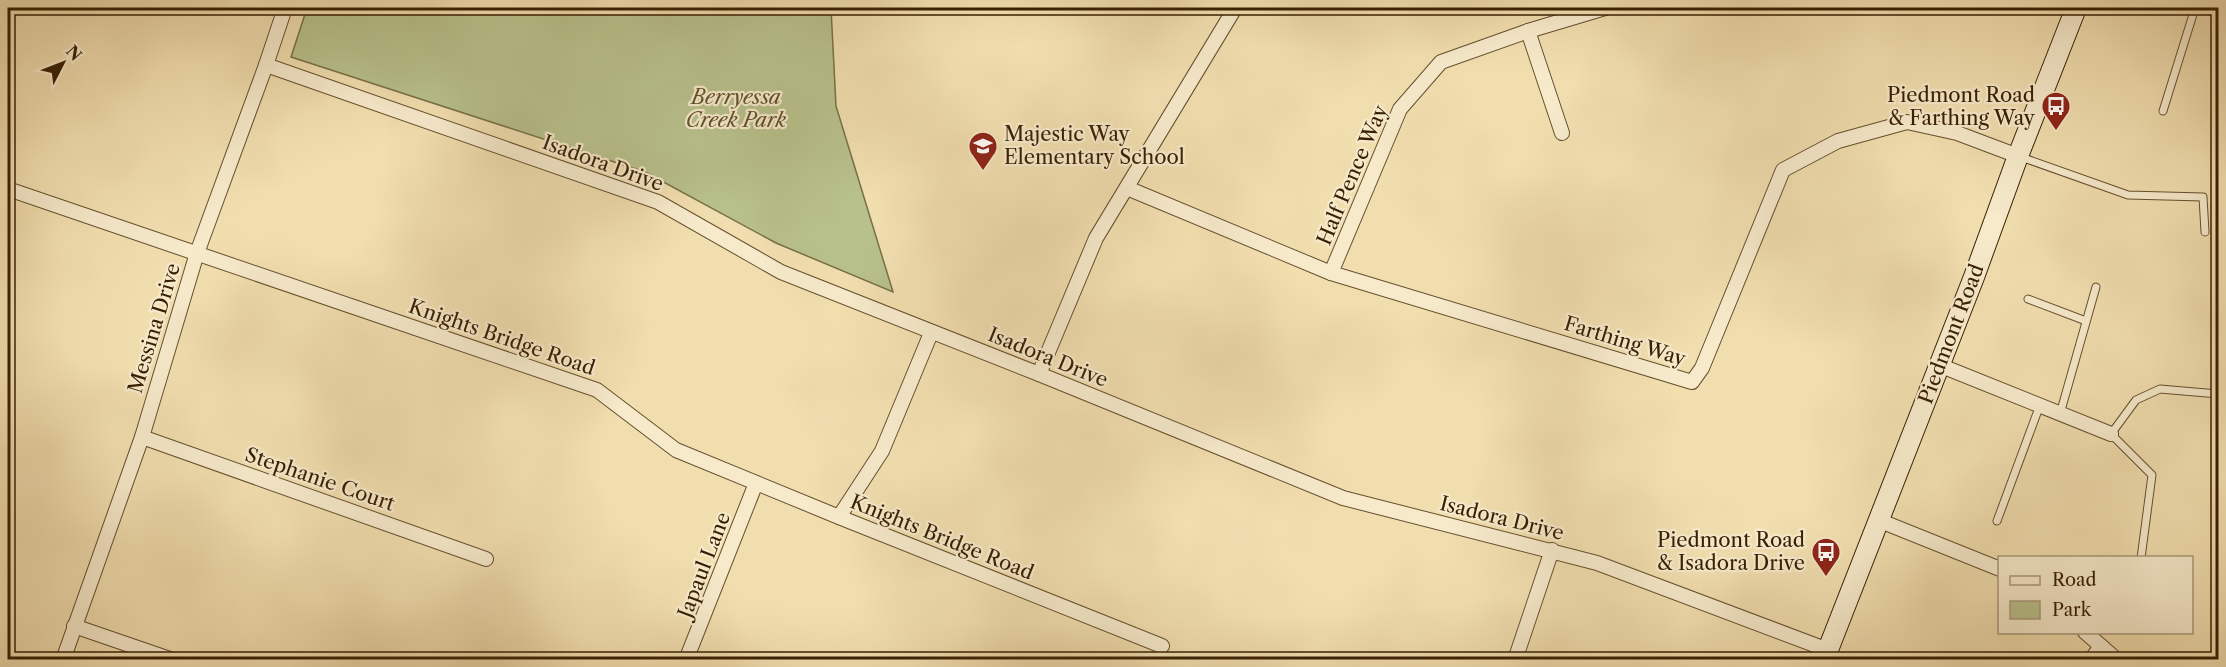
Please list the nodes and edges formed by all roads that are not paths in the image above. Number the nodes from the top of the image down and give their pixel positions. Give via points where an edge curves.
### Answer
1 (285, 8) edge
2 (1235, 8) edge
3 (1605, 8) edge
4 (2076, 8) edge
5 (2195, 8) edge
6 (2202, 8) edge
7 (2218, 14) edge
8 (1528, 31) junction
9 (266, 65) junction
10 (2163, 111) dead end
11 (1562, 133) dead end
12 (2018, 156) junction
13 (1128, 188) junction
14 (8, 191) edge
15 (2205, 232) dead end
16 (197, 253) junction
17 (1331, 273) junction
18 (2096, 287) dead end
19 (2028, 299) dead end
20 (2086, 321) junction
21 (931, 333) junction
22 (1939, 365) junction
23 (1039, 374) junction
24 (2218, 394) edge
25 (2040, 405) junction
26 (2060, 414) junction
27 (2111, 434) junction
28 (142, 437) junction
29 (756, 483) junction
30 (839, 517) junction
31 (1878, 520) junction
32 (1997, 521) dead end
33 (1552, 550) junction
34 (2141, 556) edge
35 (486, 559) dead end
36 (1998, 569) edge
37 (74, 626) junction
38 (2086, 634) edge
39 (1162, 646) dead end
40 (2101, 646) junction
41 (1826, 655) edge
42 (63, 660) edge
43 (173, 660) edge
44 (686, 660) edge
45 (1515, 660) edge
46 (2091, 660) edge
47 (2118, 660) edge

1 - 9 street, Messina Drive
2 - 13 street
3 - 8 street, Half Pence Way
4 - 12 main road, Piedmont Road
5 - 10 lane
6 - 7 lane
8 - 11 street
8 - 17 street, Half Pence Way via 1441,62 1400,109
9 - 16 street, Messina Drive
9 - 21 street, Isadora Drive via 658,202 781,272
12 - 15 lane via 2128,195 2203,197
12 - 17 street, Farthing Way via 1957,133 1907,122 1839,141 1783,170 1702,368 1692,382
12 - 22 main road, Piedmont Road
13 - 17 street, Farthing Way
13 - 23 street via 1096,237
14 - 16 street, Knights Bridge Road
16 - 28 street, Messina Drive
16 - 29 street, Knights Bridge Road via 597,390 676,450
18 - 20 lane
19 - 20 lane
20 - 26 lane
21 - 23 street, Isadora Drive
21 - 30 street via 882,451
22 - 25 street
22 - 31 main road, Piedmont Road
23 - 33 street, Isadora Drive via 1343,498
24 - 27 lane via 2160,389 2136,400
25 - 26 street
25 - 32 lane
26 - 27 street
27 - 34 lane via 2152,475
28 - 35 street, Stephanie Court
28 - 37 street, Messina Drive
29 - 30 street, Knights Bridge Road
29 - 44 street, Japaul Lane
30 - 39 street, Knights Bridge Road
31 - 36 street
31 - 41 main road, Piedmont Road
33 - 41 street, Isadora Drive via 1597,563
33 - 45 street
37 - 42 street, Messina Drive
37 - 43 street
38 - 40 street
40 - 46 street
40 - 47 street

